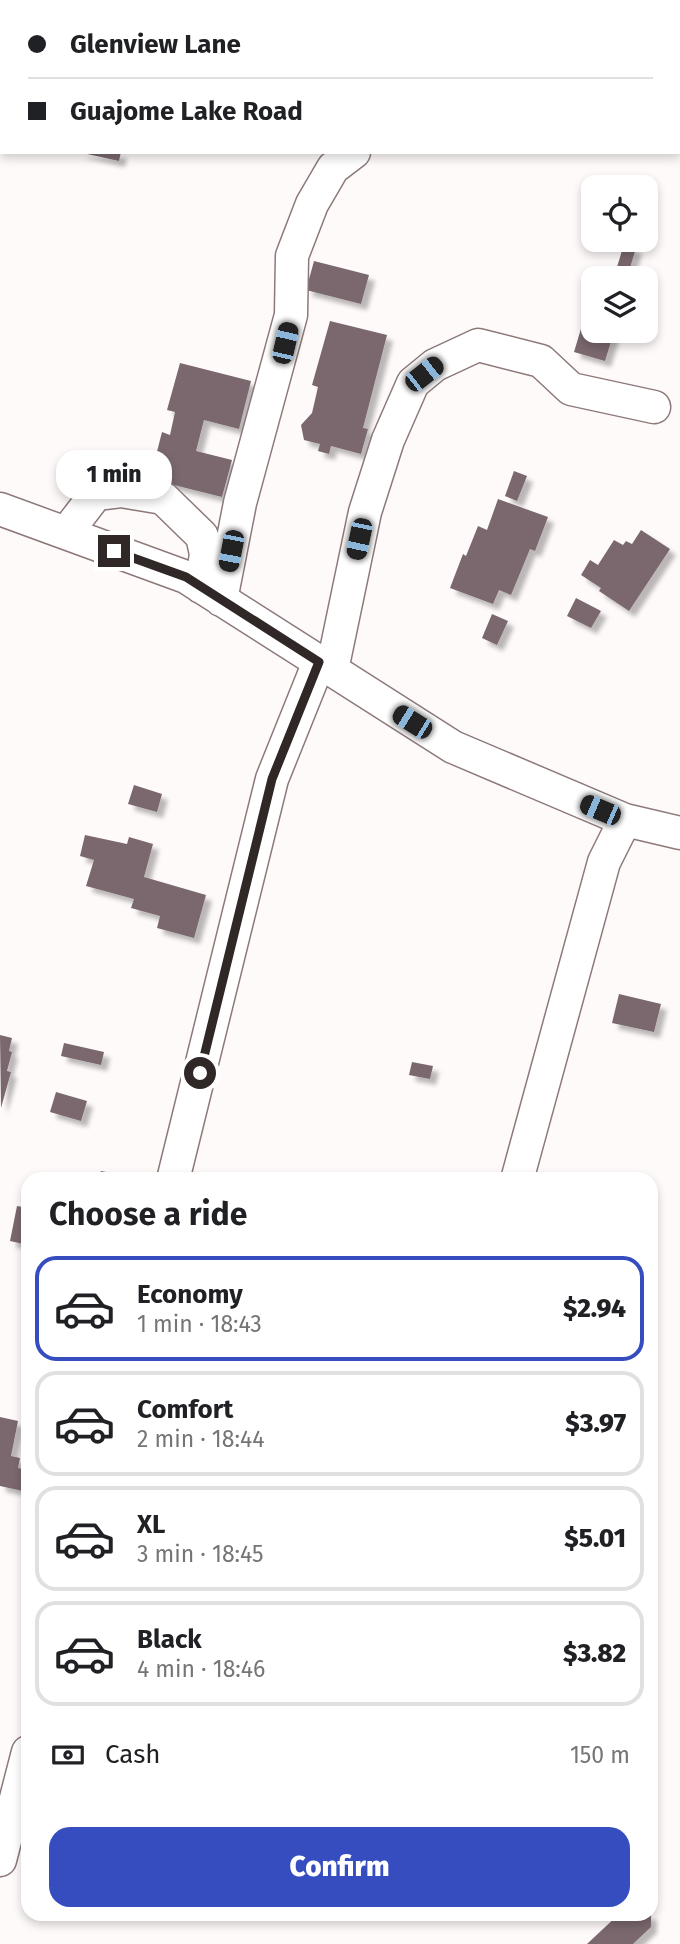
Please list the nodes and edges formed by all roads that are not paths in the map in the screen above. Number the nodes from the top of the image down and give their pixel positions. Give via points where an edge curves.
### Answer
1 (351, 154) edge
2 (654, 407) dead end
3 (0, 509) edge
4 (66, 533) junction
5 (211, 594) junction
6 (326, 666) junction
7 (625, 820) junction
8 (680, 833) edge
9 (175, 1172) edge
10 (519, 1172) edge
11 (21, 1779) edge
12 (0, 1860) edge

1 - 5 street via 332,168 292,256 291,315
2 - 6 street via 571,389 541,360 478,345 435,365 413,383 388,440
3 - 4 street
4 - 5 street via 186,577
4 - 5 street via 96,494 121,491 163,498 202,536
5 - 6 street
6 - 7 street via 453,747
6 - 9 street via 272,779
7 - 8 street
7 - 10 street via 604,862
11 - 12 street

